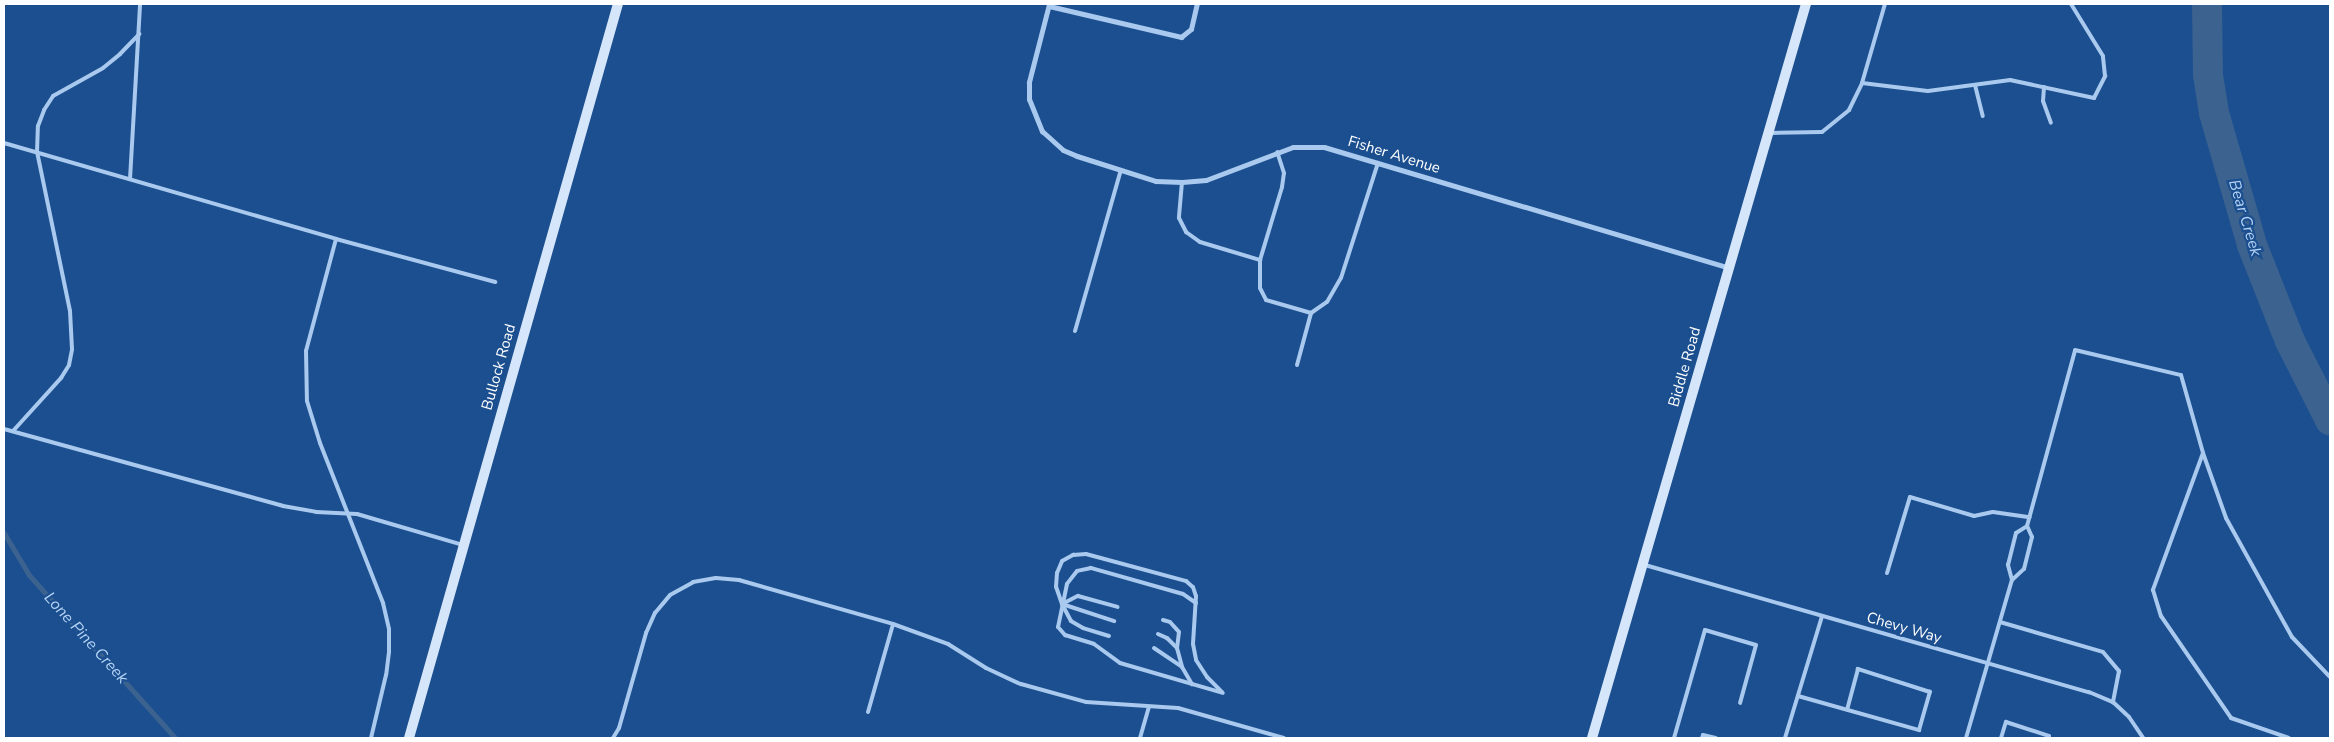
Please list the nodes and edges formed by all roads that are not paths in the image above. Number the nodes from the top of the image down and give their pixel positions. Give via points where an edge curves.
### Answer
1 (140, 4) edge
2 (618, 4) edge
3 (1197, 4) edge
4 (1806, 4) edge
5 (1885, 4) edge
6 (2071, 4) edge
7 (1049, 5) edge
8 (138, 34) junction
9 (1862, 83) junction
10 (1976, 85) junction
11 (2044, 87) junction
12 (1983, 116) dead end
13 (2051, 123) dead end
14 (1768, 134) junction
15 (4, 143) edge
16 (37, 152) junction
17 (1277, 152) junction
18 (1378, 163) junction
19 (1121, 170) junction
20 (130, 179) junction
21 (1182, 182) junction
22 (336, 239) junction
23 (1260, 260) junction
24 (1729, 268) junction
25 (495, 282) dead end
26 (1311, 313) junction
27 (1075, 331) dead end
28 (1297, 365) dead end
29 (4, 429) edge
30 (13, 431) junction
31 (2203, 453) junction
32 (348, 513) junction
33 (2030, 517) junction
34 (2027, 526) junction
35 (464, 546) junction
36 (1643, 564) junction
37 (1887, 573) dead end
38 (2012, 580) junction
39 (1196, 603) junction
40 (1062, 604) junction
41 (1118, 607) dead end
42 (1822, 616) junction
43 (1163, 620) dead end
44 (1114, 621) dead end
45 (2000, 622) junction
46 (893, 624) junction
47 (1158, 634) dead end
48 (1109, 636) dead end
49 (1154, 648) dead end
50 (1177, 648) junction
51 (1988, 664) junction
52 (1182, 667) junction
53 (2330, 677) edge
54 (1192, 684) junction
55 (1798, 696) junction
56 (2113, 702) junction
57 (1740, 703) dead end
58 (1149, 707) junction
59 (1847, 710) junction
60 (868, 712) dead end
61 (1265, 733) junction
62 (371, 738) edge
63 (409, 738) edge
64 (613, 738) edge
65 (1140, 738) edge
66 (1264, 738) edge
67 (1284, 738) edge
68 (1592, 738) edge
69 (1674, 738) edge
70 (1702, 738) edge
71 (1716, 738) edge
72 (1785, 738) edge
73 (1966, 738) edge
74 (2001, 738) edge
75 (2049, 738) edge
76 (2143, 738) edge
77 (2289, 738) edge

1 - 8 lane
2 - 35 main road, Bullock Road
3 - 7 street via 1191,29 1181,37
4 - 14 main road, Biddle Road
5 - 9 lane
6 - 11 lane via 2103,56 2106,76 2094,98
7 - 19 street, Fisher Avenue via 1029,82 1029,98 1035,116 1042,130 1063,150
8 - 16 lane via 103,68 53,96 38,126
8 - 20 lane
9 - 10 lane via 1928,91
9 - 14 lane via 1849,110 1822,132
10 - 11 lane via 2010,80
10 - 12 lane
11 - 13 lane via 2043,101
14 - 24 main road, Biddle Road
15 - 16 lane
16 - 20 lane
16 - 30 lane via 70,311 72,349 62,378
17 - 18 street, Fisher Avenue via 1324,147
17 - 21 street, Fisher Avenue via 1232,172 1206,180
17 - 23 lane via 1284,173 1282,186
18 - 24 street, Fisher Avenue
18 - 26 lane via 1341,278 1327,302
19 - 21 street, Fisher Avenue via 1156,181
19 - 27 lane
20 - 22 lane
21 - 23 lane via 1179,218 1186,232 1200,242
22 - 25 lane
22 - 32 lane via 306,351 306,382 307,401 314,423
23 - 26 lane via 1260,288 1266,300
24 - 36 main road, Biddle Road
26 - 28 lane
29 - 30 lane
30 - 32 lane via 283,506
31 - 33 lane via 2181,375 2075,350
31 - 53 lane via 2226,518 2292,638
31 - 77 lane via 2153,590 2162,616 2231,718
32 - 35 lane
32 - 62 lane via 383,603 389,629 387,669
33 - 34 lane
33 - 37 lane via 1994,512 1974,516 1910,497
34 - 38 lane via 2016,534 2008,566
34 - 38 lane via 2032,538 2024,569
35 - 63 main road, Bullock Road
36 - 42 lane, Chevy Way
36 - 68 main road, Biddle Road
38 - 45 lane
39 - 40 lane via 1183,594 1091,568 1077,571 1067,584
39 - 40 lane via 1193,586 1186,582 1086,554 1073,555 1062,562 1057,572 1056,587
39 - 54 lane via 1193,644 1196,660 1223,693
40 - 41 lane via 1078,596
40 - 44 lane
40 - 48 lane via 1071,621
40 - 54 lane via 1058,627 1065,635 1094,644 1120,663
42 - 51 lane, Chevy Way
42 - 55 lane
43 - 50 lane via 1170,622 1179,632
45 - 51 lane
45 - 56 lane via 2103,652 2119,671
46 - 58 lane via 948,644 986,668 1021,684 1086,702
46 - 60 lane
46 - 64 lane via 740,580 716,578 693,582 670,595 655,613 646,633 619,728
47 - 50 lane
49 - 52 lane
50 - 52 lane
51 - 56 lane, Chevy Way via 2089,692
51 - 73 lane
52 - 54 lane
55 - 59 lane
55 - 72 lane
56 - 76 lane, Chevy Way via 2129,717
57 - 69 lane via 1756,645 1705,630
58 - 61 lane via 1178,708
58 - 65 lane
59 - 59 lane via 1919,730 1930,692 1858,669
61 - 66 lane
61 - 67 lane
70 - 71 lane via 1703,735
74 - 75 lane via 2006,722

